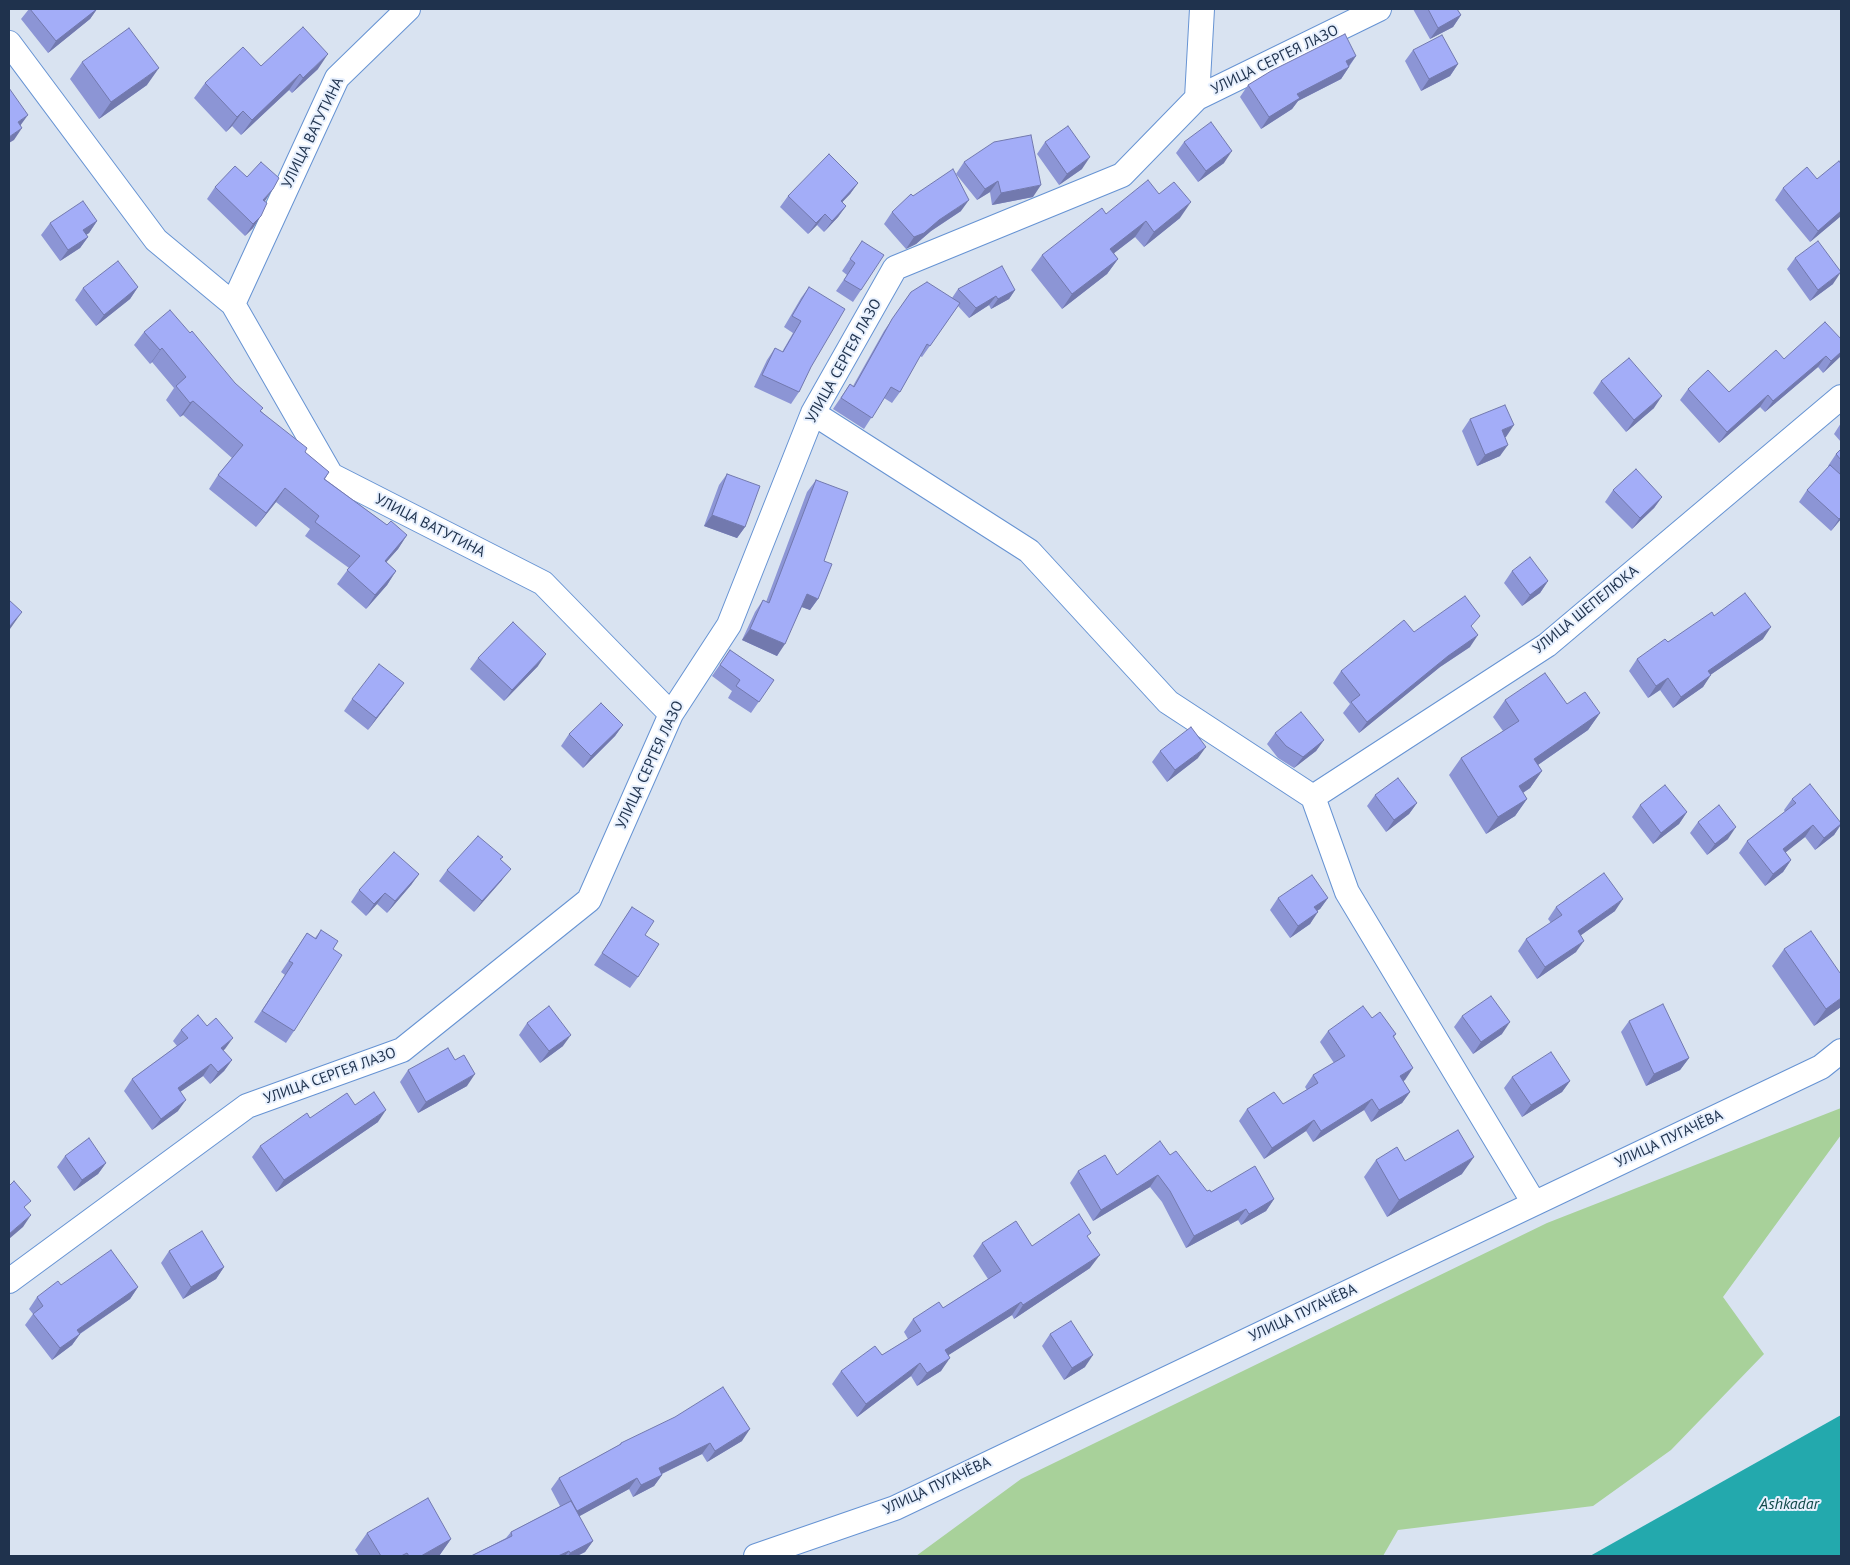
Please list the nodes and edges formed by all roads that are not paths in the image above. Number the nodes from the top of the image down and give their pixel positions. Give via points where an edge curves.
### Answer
1 (408, 9) edge
2 (1202, 9) edge
3 (1379, 9) edge
4 (9, 43) edge
5 (1197, 98) junction
6 (233, 304) junction
7 (1841, 397) edge
8 (813, 413) junction
9 (670, 714) junction
10 (1313, 797) junction
11 (1841, 1051) edge
12 (1534, 1203) junction
13 (9, 1281) edge
14 (756, 1556) edge

1 - 6 street, УЛИЦА ВАТУТИНА via 337,78
2 - 5 street, УЛИЦА СЕРГЕЯ ЛАЗО
3 - 5 street, УЛИЦА СЕРГЕЯ ЛАЗО
4 - 6 street, УЛИЦА ВАТУТИНА via 156,240
5 - 8 street, УЛИЦА СЕРГЕЯ ЛАЗО via 1122,175 895,268
6 - 9 street, УЛИЦА ВАТУТИНА via 331,475 543,583
7 - 10 street, УЛИЦА ШЕПЕЛЮКА via 1547,645
8 - 9 street, УЛИЦА СЕРГЕЯ ЛАЗО via 729,625
8 - 10 street via 1029,551 1168,702
9 - 13 street, УЛИЦА СЕРГЕЯ ЛАЗО via 589,900 402,1050 247,1106
10 - 12 street via 1347,892
11 - 12 street, УЛИЦА ПУГАЧЁВА via 1821,1067
12 - 14 street, УЛИЦА ПУГАЧЁВА via 894,1508

